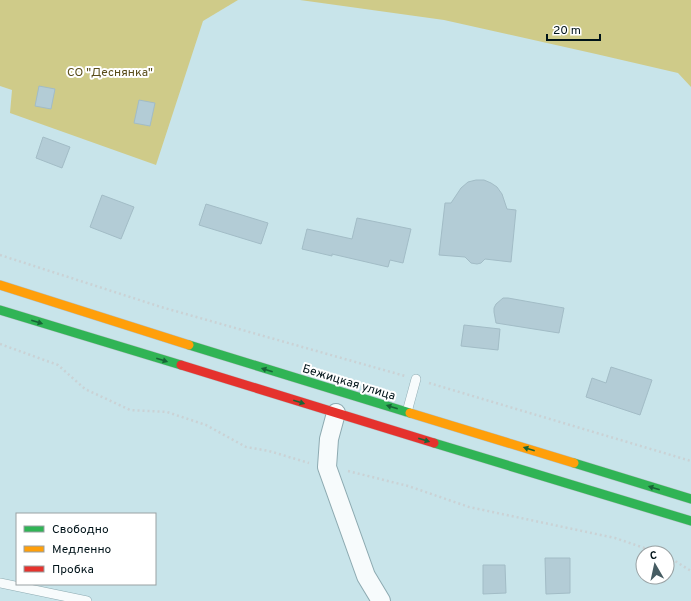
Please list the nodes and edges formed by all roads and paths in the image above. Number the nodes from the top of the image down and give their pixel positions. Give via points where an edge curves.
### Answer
1 (0, 255) edge
2 (0, 285) edge
3 (0, 310) edge
4 (416, 379) junction
5 (407, 412) junction
6 (336, 413) junction
7 (691, 461) edge
8 (691, 499) edge
9 (691, 521) edge
10 (675, 561) edge
11 (691, 571) edge
12 (0, 583) edge
13 (87, 601) edge
14 (381, 601) edge

1 - 4 path via 161,307
5 -> 2 main road, Бежицкая улица
3 -> 6 main road
4 - 5 lane
4 - 7 path
8 -> 5 main road, Бежицкая улица
6 -> 9 main road
6 - 14 street via 329,439 327,467 366,576
10 - 11 path
12 - 13 lane

